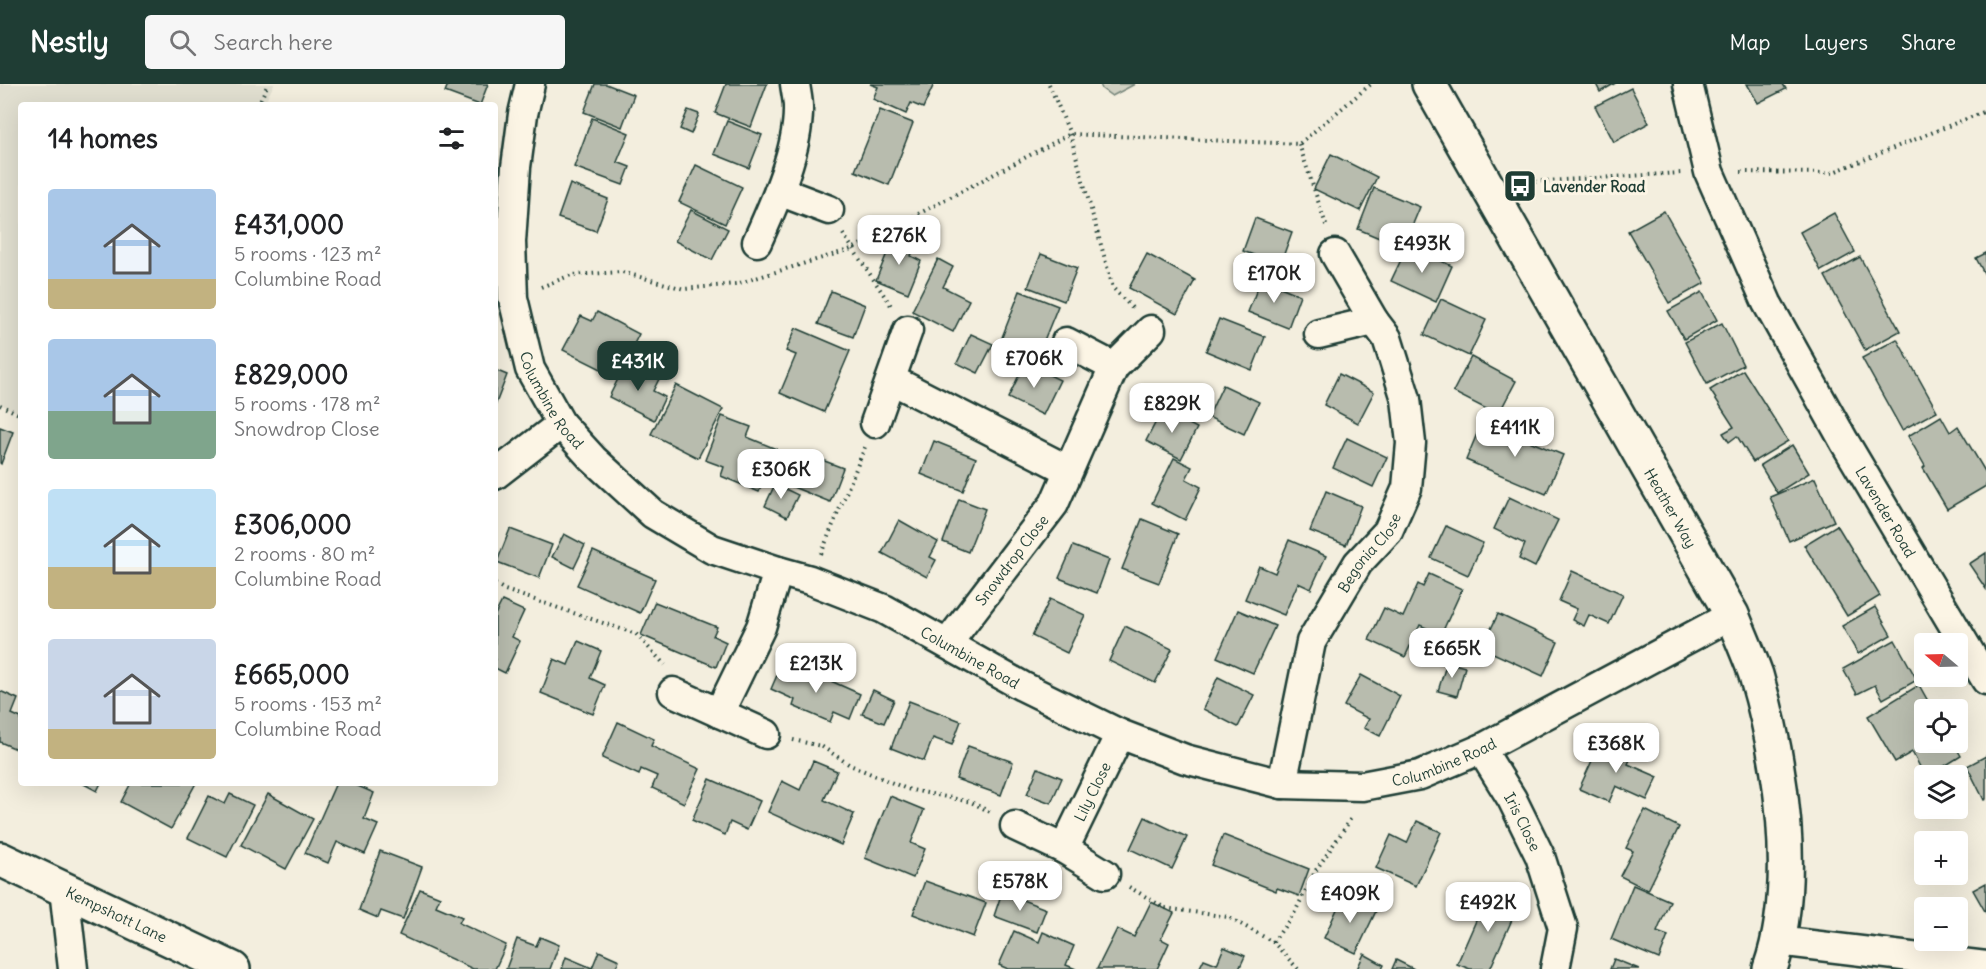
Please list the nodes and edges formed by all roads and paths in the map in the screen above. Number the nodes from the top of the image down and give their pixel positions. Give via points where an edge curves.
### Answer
1 (268, 84) edge
2 (530, 84) edge
3 (795, 84) edge
4 (1049, 84) edge
5 (1371, 84) edge
6 (1429, 84) edge
7 (1688, 84) edge
8 (259, 102) edge
9 (1986, 111) edge
10 (1070, 134) junction
11 (1299, 144) junction
12 (505, 165) edge
13 (1731, 172) dead end
14 (1683, 173) dead end
15 (1529, 182) dead end
16 (779, 191) junction
17 (829, 210) dead end
18 (758, 242) dead end
19 (852, 249) junction
20 (1335, 254) joint
21 (513, 298) junction
22 (1374, 321) junction
23 (908, 330) joint
24 (1151, 330) joint
25 (1319, 334) dead end
26 (1066, 342) dead end
27 (1114, 367) junction
28 (892, 380) junction
29 (0, 405) edge
30 (18, 414) edge
31 (875, 423) joint
32 (561, 424) junction
33 (1068, 470) junction
34 (498, 473) edge
35 (778, 571) junction
36 (810, 580) junction
37 (498, 586) edge
38 (1732, 615) junction
39 (947, 644) junction
40 (1984, 673) edge
41 (673, 692) joint
42 (719, 713) junction
43 (766, 734) joint
44 (1120, 734) junction
45 (1481, 749) junction
46 (1282, 784) junction
47 (1362, 786) junction
48 (1015, 826) joint
49 (1064, 849) junction
50 (0, 859) edge
51 (1105, 873) joint
52 (64, 889) junction
53 (1273, 942) junction
54 (1774, 955) edge
55 (1985, 967) edge
56 (74, 969) edge
57 (233, 969) edge
58 (1298, 969) edge
59 (1555, 969) edge

1 - 8 path
2 - 12 street, Columbine Road
3 - 16 street via 798,108 794,139
4 - 10 path
5 - 11 path
6 - 38 street, Heather Way
7 - 40 street, Lavender Road via 1709,172 1767,303 1850,451
9 - 13 path via 1831,173
10 - 11 path
10 - 19 path
10 - 24 path via 1113,288
11 - 20 path
12 - 21 street, Columbine Road
14 - 15 path
16 - 17 street
16 - 18 street
19 - 21 path via 736,284 684,289 622,272 571,275
19 - 23 path
20 - 22 street, Begonia Close
21 - 32 street, Columbine Road via 530,369
22 - 25 street
22 - 46 street, Begonia Close via 1387,338 1406,399 1411,443 1407,488 1388,531 1358,563 1311,642
23 - 28 street
24 - 27 street, Snowdrop Close
26 - 27 street
27 - 33 street, Snowdrop Close
28 - 31 street
28 - 33 street
29 - 30 path
31 - 36 path
32 - 34 street
32 - 35 street, Columbine Road via 653,514 712,549
33 - 39 street, Snowdrop Close via 1054,504
35 - 36 street, Columbine Road
35 - 42 street via 761,627
36 - 39 street, Columbine Road via 884,609
37 - 41 path via 636,634 664,664
38 - 45 street, Columbine Road
38 - 54 street, Heather Way via 1755,673 1777,772 1784,848 1783,911
39 - 44 street, Columbine Road
41 - 42 street
42 - 43 street
43 - 48 path via 821,746 850,765 907,789 971,802
44 - 46 street, Columbine Road via 1185,759
44 - 49 street, Lily Close
45 - 47 street, Columbine Road via 1420,775
45 - 59 street, Iris Close via 1512,799 1543,867 1563,928
46 - 47 street, Columbine Road
47 - 53 path via 1349,822
48 - 49 street
49 - 51 street
50 - 52 street, Kempshott Lane
51 - 53 path via 1165,908 1228,917
52 - 56 street
52 - 57 street, Kempshott Lane
53 - 58 path
54 - 55 street

